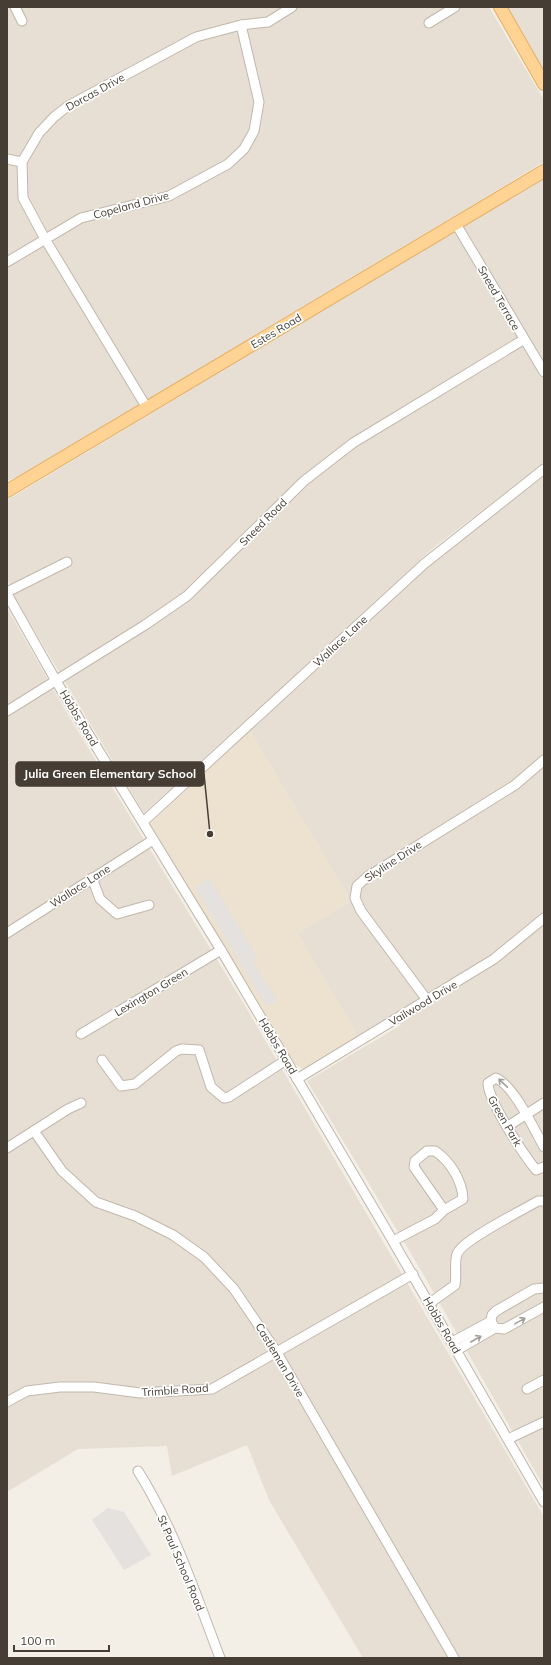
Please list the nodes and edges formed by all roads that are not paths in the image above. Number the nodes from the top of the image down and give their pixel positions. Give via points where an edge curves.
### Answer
1 (15, 7) edge
2 (292, 7) edge
3 (455, 7) edge
4 (500, 7) edge
5 (22, 22) dead end
6 (429, 23) dead end
7 (241, 25) junction
8 (544, 84) edge
9 (7, 159) edge
10 (22, 162) junction
11 (544, 171) edge
12 (456, 224) junction
13 (45, 238) junction
14 (7, 262) edge
15 (523, 340) junction
16 (544, 372) edge
17 (147, 408) junction
18 (544, 469) edge
19 (7, 492) edge
20 (66, 562) dead end
21 (7, 593) edge
22 (56, 681) junction
23 (7, 711) edge
24 (544, 760) edge
25 (143, 822) junction
26 (153, 840) junction
27 (92, 878) junction
28 (149, 905) dead end
29 (544, 918) edge
30 (7, 933) edge
31 (221, 950) junction
32 (427, 1000) junction
33 (81, 1034) dead end
34 (102, 1060) dead end
35 (286, 1060) junction
36 (298, 1079) junction
37 (81, 1103) dead end
38 (544, 1104) edge
39 (526, 1114) junction
40 (508, 1126) junction
41 (34, 1131) junction
42 (544, 1147) edge
43 (7, 1148) edge
44 (544, 1167) edge
45 (544, 1201) edge
46 (444, 1210) junction
47 (393, 1241) junction
48 (412, 1274) junction
49 (544, 1288) edge
50 (430, 1303) junction
51 (544, 1307) edge
52 (493, 1324) junction
53 (454, 1346) junction
54 (276, 1351) junction
55 (544, 1380) edge
56 (527, 1389) dead end
57 (7, 1402) edge
58 (544, 1422) edge
59 (508, 1439) junction
60 (138, 1471) dead end
61 (541, 1490) edge
62 (544, 1502) edge
63 (220, 1658) edge
64 (454, 1658) edge

1 - 5 street
2 - 7 street, Dorcas Drive via 268,22
3 - 6 street
4 - 8 main road
7 - 10 street, Dorcas Drive via 196,37 68,106 39,133
7 - 13 street, Copeland Drive via 259,102 254,131 244,149 228,164 169,196 81,218
9 - 10 street
10 - 13 street via 23,198
11 - 12 main road, Estes Road
12 - 15 street, Sneed Terrace
12 - 17 main road, Estes Road
13 - 14 street, Copeland Drive
13 - 17 street
15 - 16 street, Sneed Terrace
15 - 22 street, Sneed Road via 353,443 304,481 187,596
17 - 19 main road, Estes Road
18 - 25 street, Wallace Lane via 424,564
20 - 21 street
21 - 22 street, Hobbs Road
22 - 23 street, Sneed Road
22 - 25 street, Hobbs Road
24 - 32 street, Skyline Drive via 515,785 367,877 357,886 356,898 361,911
25 - 26 street, Hobbs Road
26 - 27 street, Wallace Lane
26 - 31 street, Hobbs Road
27 - 28 street via 100,899 117,914
27 - 30 street, Wallace Lane
29 - 32 street, Vailwood Drive via 494,959
31 - 33 street, Lexington Green
31 - 35 street, Hobbs Road
32 - 36 street, Vailwood Drive
34 - 35 street via 121,1086 130,1086 176,1051 199,1050 212,1088 224,1098
35 - 36 street, Hobbs Road
36 - 47 street, Hobbs Road
37 - 41 street
38 - 39 street
39 - 40 street
39 -> 40 street, Green Park via 502,1080 492,1080 488,1083 488,1092
39 - 42 street, Green Park
40 - 44 street, Green Park via 536,1170
41 - 43 street
41 - 54 street, Castleman Drive via 62,1171 96,1202 135,1216 173,1235 204,1257 234,1289
45 - 50 street via 538,1202 464,1246 457,1254 455,1285
46 - 46 street via 414,1167 415,1161 427,1151 435,1150 440,1155 454,1171 462,1189 463,1198
46 - 47 street via 435,1219
47 - 48 street, Hobbs Road
48 - 50 street, Hobbs Road
48 - 54 street, Trimble Road
49 - 52 street via 534,1289 496,1311 492,1315
50 - 53 street, Hobbs Road
52 -> 51 street via 504,1329
52 - 53 street
53 - 59 street, Hobbs Road
54 - 57 street, Trimble Road via 212,1389 140,1393 94,1387 60,1387 27,1391
54 - 64 street, Castleman Drive
55 - 56 street
58 - 59 street
59 - 61 street, Hobbs Road
60 - 63 street, St Paul School Road via 185,1566
61 - 62 street, Hobbs Road

